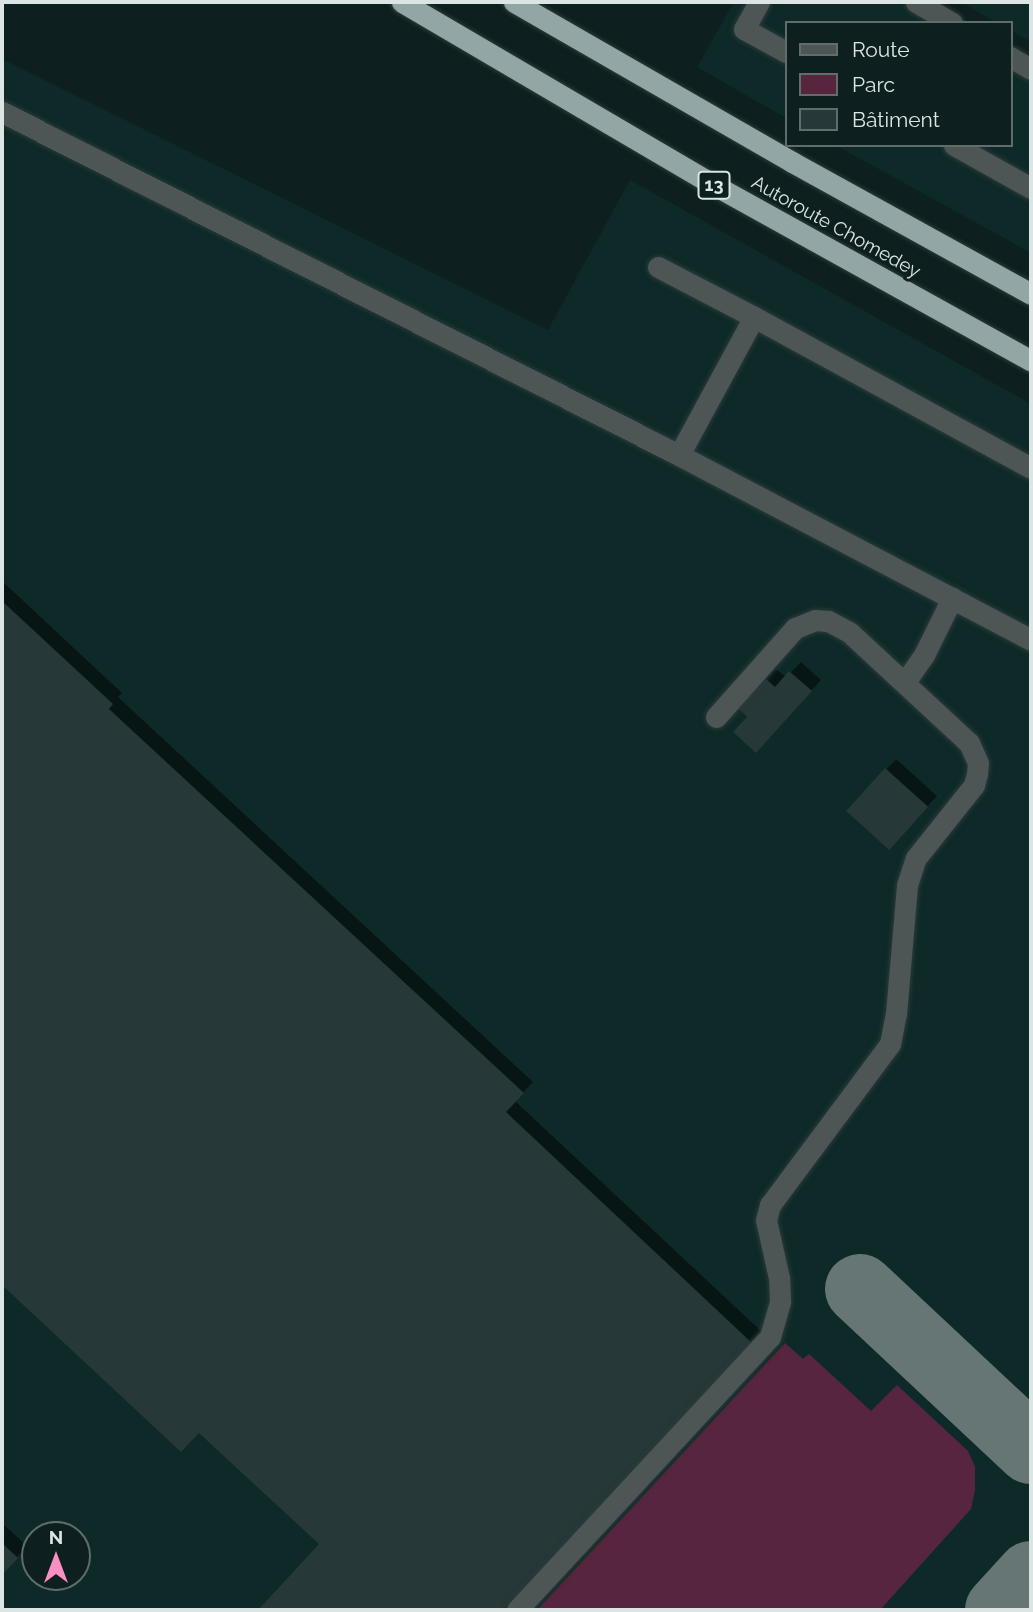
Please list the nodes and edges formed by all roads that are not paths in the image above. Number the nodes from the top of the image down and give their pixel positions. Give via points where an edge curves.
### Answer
1 (402, 2) edge
2 (514, 2) edge
3 (759, 2) edge
4 (916, 2) edge
5 (949, 21) edge
6 (785, 51) edge
7 (1012, 58) edge
8 (1031, 69) edge
9 (2, 112) edge
10 (958, 147) edge
11 (1031, 188) edge
12 (658, 267) dead end
13 (1031, 294) edge
14 (754, 317) junction
15 (1031, 361) edge
16 (679, 455) junction
17 (1031, 468) edge
18 (952, 598) junction
19 (1031, 640) edge
20 (905, 682) junction
21 (716, 717) dead end
22 (517, 1610) edge

1 - 15 highway, Autoroute Chomedey / 13 via 705,180
2 - 13 highway, Autoroute Chomedey
3 - 6 lane via 744,29
4 - 5 lane
7 - 8 lane
9 - 16 lane
10 - 11 lane
12 - 14 lane
14 - 16 lane
14 - 17 lane
16 - 18 lane
18 - 19 lane
18 - 20 lane
20 - 21 lane via 849,632 815,620 795,628
20 - 22 lane via 969,743 978,763 977,774 974,785 916,858 907,885 890,1044 770,1205 766,1220 779,1278 777,1320 752,1358

